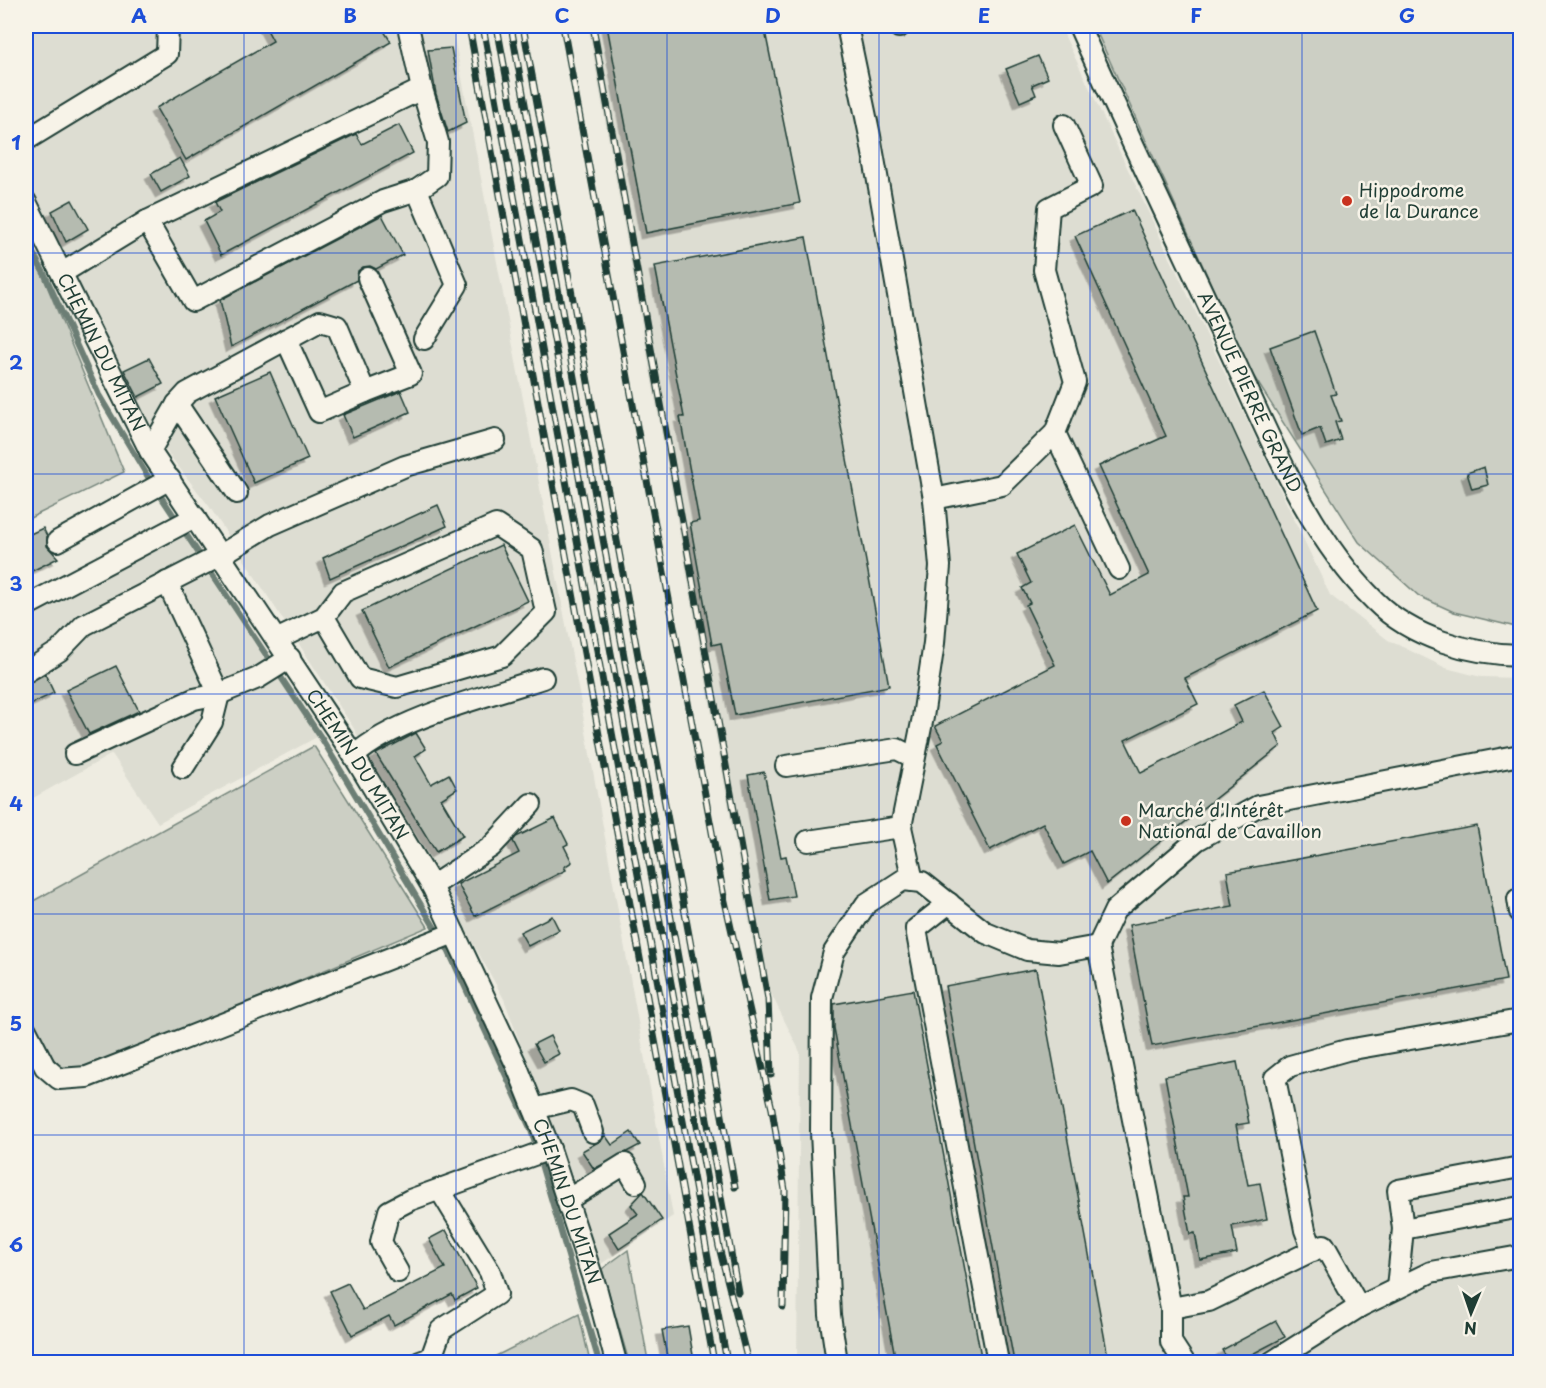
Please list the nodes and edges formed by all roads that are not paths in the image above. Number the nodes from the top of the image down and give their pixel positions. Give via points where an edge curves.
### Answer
1 (168, 26) edge
2 (408, 26) edge
3 (847, 26) edge
4 (1079, 26) edge
5 (422, 89) junction
6 (1064, 125) dead end
7 (26, 140) edge
8 (417, 190) junction
9 (26, 202) edge
10 (147, 222) junction
11 (62, 273) junction
12 (368, 278) dead end
13 (286, 339) junction
14 (424, 339) dead end
15 (365, 392) junction
16 (177, 404) junction
17 (1055, 433) junction
18 (495, 440) dead end
19 (150, 451) junction
20 (170, 479) junction
21 (237, 493) dead end
22 (934, 499) junction
23 (195, 517) junction
24 (58, 541) dead end
25 (221, 555) junction
26 (1119, 569) dead end
27 (167, 582) junction
28 (26, 606) edge
29 (324, 617) junction
30 (278, 639) junction
31 (1521, 655) edge
32 (290, 658) junction
33 (26, 672) edge
34 (543, 678) dead end
35 (219, 694) junction
36 (75, 754) dead end
37 (1521, 755) edge
38 (354, 756) junction
39 (913, 757) junction
40 (786, 766) dead end
41 (183, 768) dead end
42 (531, 804) dead end
43 (901, 827) junction
44 (808, 842) dead end
45 (913, 881) junction
46 (432, 886) junction
47 (1521, 899) edge
48 (949, 903) junction
49 (1521, 912) edge
50 (454, 933) junction
51 (1098, 946) junction
52 (1521, 1020) edge
53 (26, 1030) edge
54 (534, 1109) junction
55 (593, 1132) dead end
56 (550, 1149) junction
57 (1521, 1167) edge
58 (636, 1183) dead end
59 (440, 1190) junction
60 (567, 1200) junction
61 (1521, 1207) edge
62 (1402, 1229) junction
63 (1313, 1251) junction
64 (1521, 1256) edge
65 (398, 1272) dead end
66 (1397, 1288) junction
67 (1359, 1307) junction
68 (1171, 1308) junction
69 (420, 1362) edge
70 (616, 1362) edge
71 (837, 1362) edge
72 (998, 1362) edge
73 (1184, 1362) edge
74 (1272, 1362) edge

1 - 7 street via 167,54
2 - 5 street
3 - 22 street
4 - 31 street, AVENUE PIERRE GRAND via 1282,461 1338,559 1376,602 1428,636 1477,650
5 - 8 street via 438,153 436,176
5 - 10 street
6 - 17 street via 1092,186 1049,208 1044,270 1075,382
8 - 10 street via 383,201 193,301
8 - 14 street via 457,285
9 - 11 street, CHEMIN DU MITAN
10 - 11 street
11 - 19 street, CHEMIN DU MITAN
12 - 15 street via 411,374
13 - 15 street via 320,321 337,327
13 - 15 street via 319,412
13 - 16 street via 187,393
16 - 19 street
16 - 21 street
17 - 22 street via 1002,485
17 - 26 street
18 - 25 street via 405,466 270,525
19 - 20 street, CHEMIN DU MITAN
20 - 23 street, CHEMIN DU MITAN
20 - 24 street
22 - 39 street via 940,566 934,643
23 - 25 street, CHEMIN DU MITAN
23 - 28 street
25 - 27 street
25 - 30 street, CHEMIN DU MITAN
27 - 33 street via 84,625 59,651
27 - 35 street
29 - 29 street via 360,678 397,687 501,656 546,612 532,549 496,525 343,592
29 - 30 street
30 - 32 street, CHEMIN DU MITAN
32 - 35 street via 258,678
32 - 38 street, CHEMIN DU MITAN
34 - 38 street via 426,716 364,747
35 - 36 street via 194,699
35 - 41 street via 212,722
37 - 51 street via 1258,806 1197,840 1115,910
38 - 46 street, CHEMIN DU MITAN
39 - 40 street via 897,749
39 - 43 street
42 - 46 street via 491,847
43 - 44 street
43 - 45 street
45 - 48 street via 922,882
45 - 71 street via 903,880 866,904 834,952 822,998 821,1143 830,1315
46 - 50 street, CHEMIN DU MITAN
47 - 49 street
48 - 51 street via 986,933 1027,950 1059,953
48 - 72 street via 916,929
50 - 53 street via 87,1077 59,1078 45,1067
50 - 54 street, CHEMIN DU MITAN
51 - 68 street
52 - 63 street via 1347,1050 1290,1066 1275,1078 1305,1230
54 - 55 street via 572,1101 583,1105
54 - 56 street, CHEMIN DU MITAN
56 - 59 street
56 - 60 street, CHEMIN DU MITAN
57 - 62 street via 1398,1190
58 - 60 street via 625,1164
59 - 65 street via 389,1211 381,1242
59 - 69 street via 490,1272 497,1294 441,1330 431,1358
60 - 70 street, CHEMIN DU MITAN
61 - 62 street
62 - 66 street
63 - 67 street via 1324,1245
63 - 68 street via 1209,1301
64 - 66 street via 1431,1272
66 - 67 street
67 - 74 street
68 - 73 street via 1171,1342

